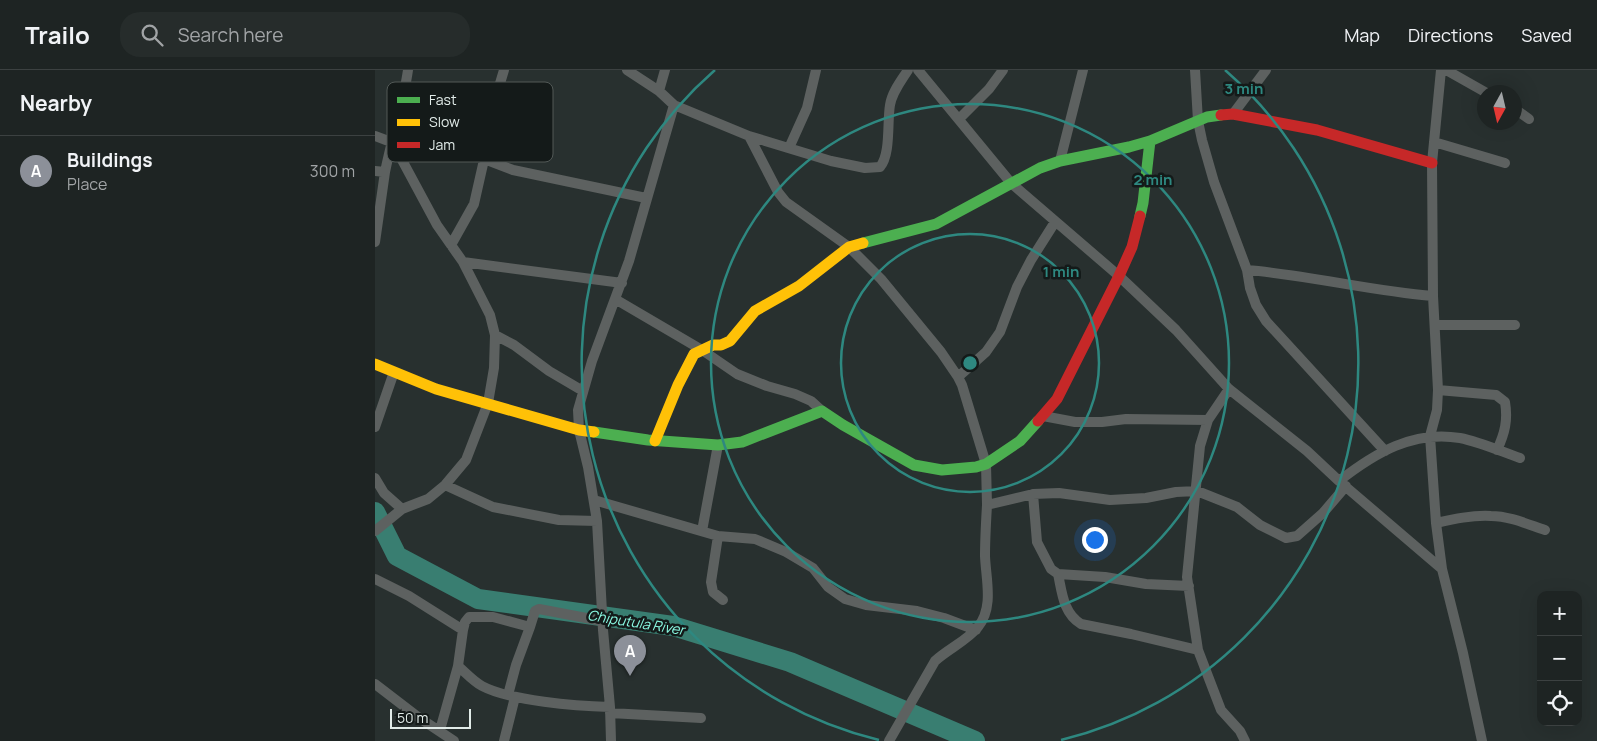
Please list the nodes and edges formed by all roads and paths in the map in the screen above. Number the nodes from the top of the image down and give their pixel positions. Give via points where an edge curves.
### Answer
1 (503, 70) edge
2 (627, 70) edge
3 (665, 70) edge
4 (817, 70) edge
5 (908, 70) edge
6 (918, 70) edge
7 (1003, 70) edge
8 (1083, 70) edge
9 (1195, 70) edge
10 (1266, 70) edge
11 (1441, 70) edge
12 (1446, 70) edge
13 (499, 82) edge
14 (1477, 87) edge
15 (659, 91) junction
16 (673, 105) junction
17 (1233, 114) junction
18 (1522, 114) edge
19 (959, 119) junction
20 (1529, 119) dead end
21 (1198, 121) junction
22 (375, 136) edge
23 (749, 136) junction
24 (387, 140) edge
25 (1150, 141) junction
26 (1433, 142) junction
27 (789, 148) junction
28 (387, 153) edge
29 (1060, 161) junction
30 (402, 162) edge
31 (484, 162) edge
32 (493, 162) edge
33 (1432, 163) junction
34 (1505, 163) dead end
35 (380, 171) edge
36 (1011, 183) junction
37 (646, 198) junction
38 (1055, 222) junction
39 (375, 242) edge
40 (451, 245) junction
41 (849, 247) junction
42 (463, 262) junction
43 (1247, 270) junction
44 (1119, 276) junction
45 (622, 283) junction
46 (1433, 296) junction
47 (615, 299) junction
48 (1435, 325) junction
49 (1515, 325) dead end
50 (495, 335) junction
51 (702, 350) junction
52 (375, 364) edge
53 (394, 372) junction
54 (958, 377) junction
55 (1229, 388) junction
56 (1438, 390) junction
57 (583, 391) junction
58 (488, 403) junction
59 (822, 411) junction
60 (1043, 416) junction
61 (1208, 420) junction
62 (375, 427) edge
63 (579, 430) junction
64 (1430, 436) junction
65 (655, 441) junction
66 (718, 445) junction
67 (1497, 450) junction
68 (1385, 451) junction
69 (1520, 458) dead end
70 (986, 464) junction
71 (375, 478) edge
72 (1343, 484) junction
73 (445, 485) junction
74 (1197, 491) junction
75 (1033, 494) junction
76 (594, 500) junction
77 (987, 505) junction
78 (403, 509) junction
79 (597, 520) junction
80 (1436, 523) junction
81 (1545, 530) dead end
82 (375, 531) edge
83 (702, 531) junction
84 (718, 536) junction
85 (1442, 569) junction
86 (1058, 574) junction
87 (375, 579) edge
88 (1189, 586) junction
89 (723, 600) dead end
90 (602, 617) junction
91 (530, 627) junction
92 (463, 630) junction
93 (976, 630) junction
94 (1198, 650) junction
95 (458, 666) junction
96 (375, 684) edge
97 (512, 696) junction
98 (610, 710) junction
99 (701, 718) dead end
100 (440, 730) junction
101 (454, 741) edge
102 (504, 741) edge
103 (611, 741) edge
104 (889, 741) edge
105 (1245, 741) edge
106 (1482, 741) edge

1 - 13 street
2 - 15 street
3 - 15 street
4 - 27 street via 807,108
5 - 27 street via 893,95 885,157 880,167 865,168 831,161
6 - 19 street
7 - 19 street
8 - 29 street
9 - 21 street
10 - 17 street
11 - 26 street
12 - 14 street
15 - 16 street
16 - 23 street
16 - 37 street
17 - 21 street
17 - 33 street via 1317,130
18 - 20 street
19 - 36 street
21 - 25 street
21 - 43 street via 1214,182
22 - 24 street
23 - 27 street
23 - 41 street via 786,202
25 - 29 street
25 - 44 street via 1139,220
26 - 33 street
26 - 34 street
28 - 35 street
29 - 36 street
30 - 40 street
31 - 40 street via 474,204
32 - 37 street via 533,175
33 - 46 street
35 - 39 street
36 - 38 street
36 - 41 street via 936,224
37 - 45 street
38 - 44 street
38 - 54 street via 1017,287 1000,332 986,352
40 - 42 street
41 - 51 street via 799,286 755,311 730,341
41 - 54 street via 881,279
42 - 45 street
42 - 50 street via 490,315
43 - 46 street
43 - 68 street via 1255,305 1266,321
44 - 55 street via 1176,330
44 - 60 street via 1057,399
45 - 47 street
46 - 48 street
47 - 51 street
47 - 57 street
48 - 49 street
48 - 56 street
50 - 57 street
50 - 58 street
51 - 59 street via 737,374 795,394 811,401
51 - 65 street via 693,354
52 - 53 street
53 - 58 street via 436,389
53 - 62 street
54 - 70 street
55 - 61 street
55 - 72 street
56 - 64 street
56 - 67 street via 1497,395 1505,402 1507,421
57 - 63 street via 578,410
58 - 63 street
58 - 73 street via 466,460
59 - 66 street via 743,442
59 - 70 street via 914,465 942,470
60 - 61 street via 1075,422
60 - 70 street via 1020,441
61 - 74 street via 1200,446
63 - 65 street
63 - 76 street
64 - 67 street via 1460,438
64 - 68 street
64 - 80 street
65 - 66 street
66 - 83 street
67 - 69 street
68 - 72 street
70 - 77 street
71 - 78 street via 384,493
72 - 74 street via 1323,512 1297,536 1286,538 1260,525 1237,507
72 - 85 street
73 - 78 street via 428,499
73 - 79 street via 493,507 559,520
74 - 75 street via 1110,500 1059,493
74 - 88 street via 1192,514
75 - 77 street
75 - 86 street via 1037,542 1047,563
76 - 79 street
76 - 83 street
77 - 93 street via 986,617
78 - 82 street
79 - 90 street
80 - 81 street via 1463,517 1492,516
80 - 85 street
83 - 84 street
84 - 89 street via 711,582 713,592
84 - 93 street via 755,539 786,552 813,568 828,587 845,599 917,611
85 - 106 street
86 - 88 street
86 - 94 street via 1065,606 1074,620 1081,624
87 - 92 street
88 - 94 street
90 - 91 street via 539,610 535,611
90 - 98 street
91 - 92 street via 493,617 469,617
91 - 97 street via 516,664
92 - 95 street
93 - 104 street via 935,661
94 - 105 street via 1221,710
95 - 97 street via 481,686
95 - 100 street
96 - 100 street
97 - 98 street
97 - 102 street
98 - 99 street
98 - 103 street
100 - 101 street

